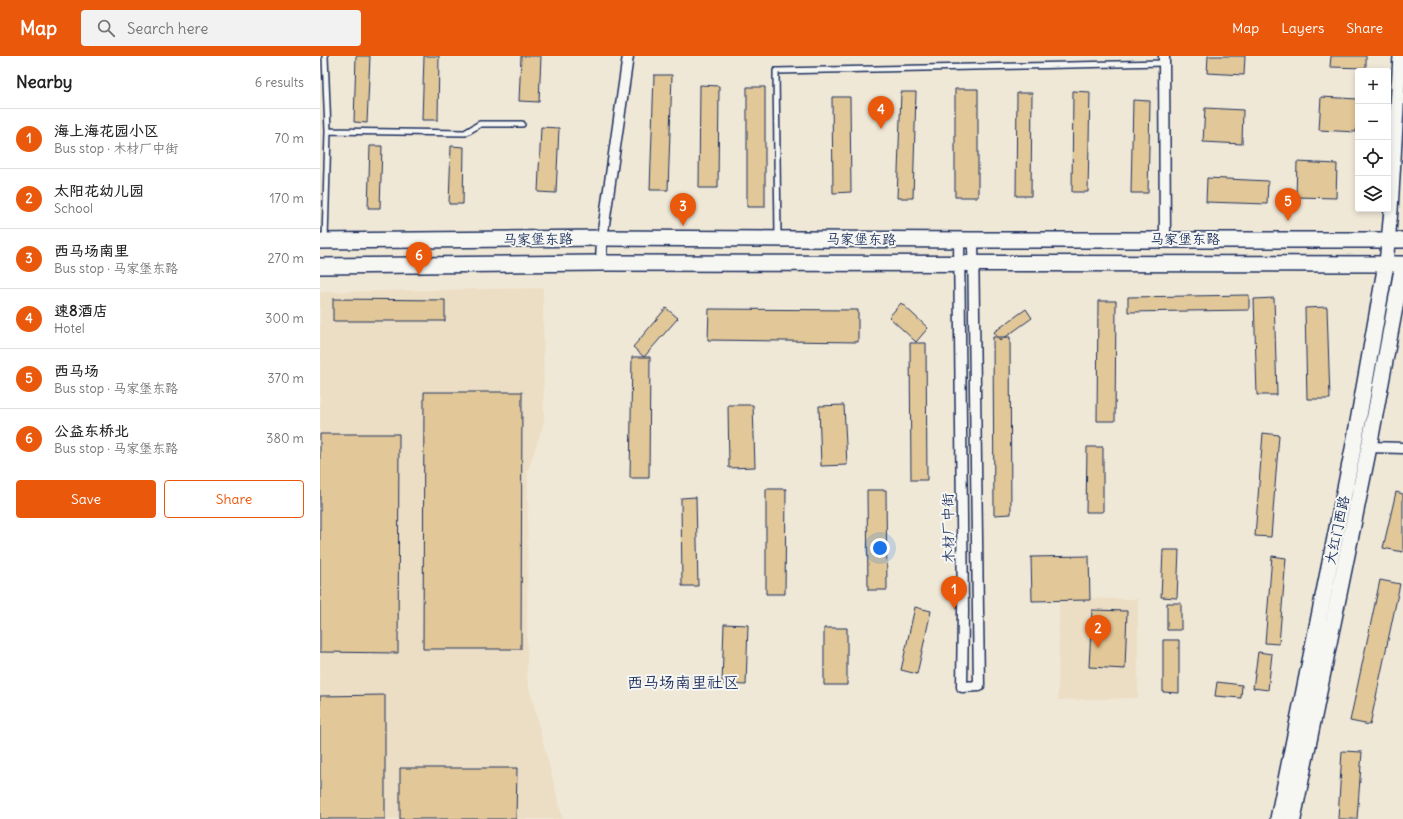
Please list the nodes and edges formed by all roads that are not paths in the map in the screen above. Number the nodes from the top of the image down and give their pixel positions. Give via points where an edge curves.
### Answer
1 (325, 56) edge
2 (628, 56) edge
3 (1400, 56) edge
4 (1164, 60) edge
5 (522, 124) dead end
6 (328, 132) junction
7 (602, 238) junction
8 (778, 239) junction
9 (1165, 239) junction
10 (966, 240) junction
11 (1396, 240) edge
12 (323, 241) edge
13 (601, 263) junction
14 (966, 263) junction
15 (1386, 264) junction
16 (1403, 264) edge
17 (320, 266) edge
18 (1369, 447) junction
19 (1403, 448) edge
20 (1278, 819) edge
21 (1293, 819) edge

1 - 6 lane
2 - 7 street
3 - 11 street, 大红门西路
4 - 8 lane via 776,71
4 - 9 street
5 - 6 lane via 480,124 465,133
6 - 12 lane
7 - 8 main road, 马家堡东路
7 - 12 main road, 马家堡东路
7 - 13 street
8 - 10 main road, 马家堡东路
9 - 10 main road, 马家堡东路
9 - 11 main road, 马家堡东路
10 - 14 street, 木材厂中街
10 - 14 street
11 - 15 street, 大红门西路
13 - 14 main road, 马家堡东路
13 - 17 main road, 马家堡东路
14 - 14 street, 木材厂中街 via 963,610 962,687 978,686
14 - 15 main road, 马家堡东路
15 - 16 main road, 马家堡东路
15 - 20 main road, 大红门西路 via 1354,444
16 - 18 main road, 大红门西路
18 - 19 street
18 - 21 main road, 大红门西路

